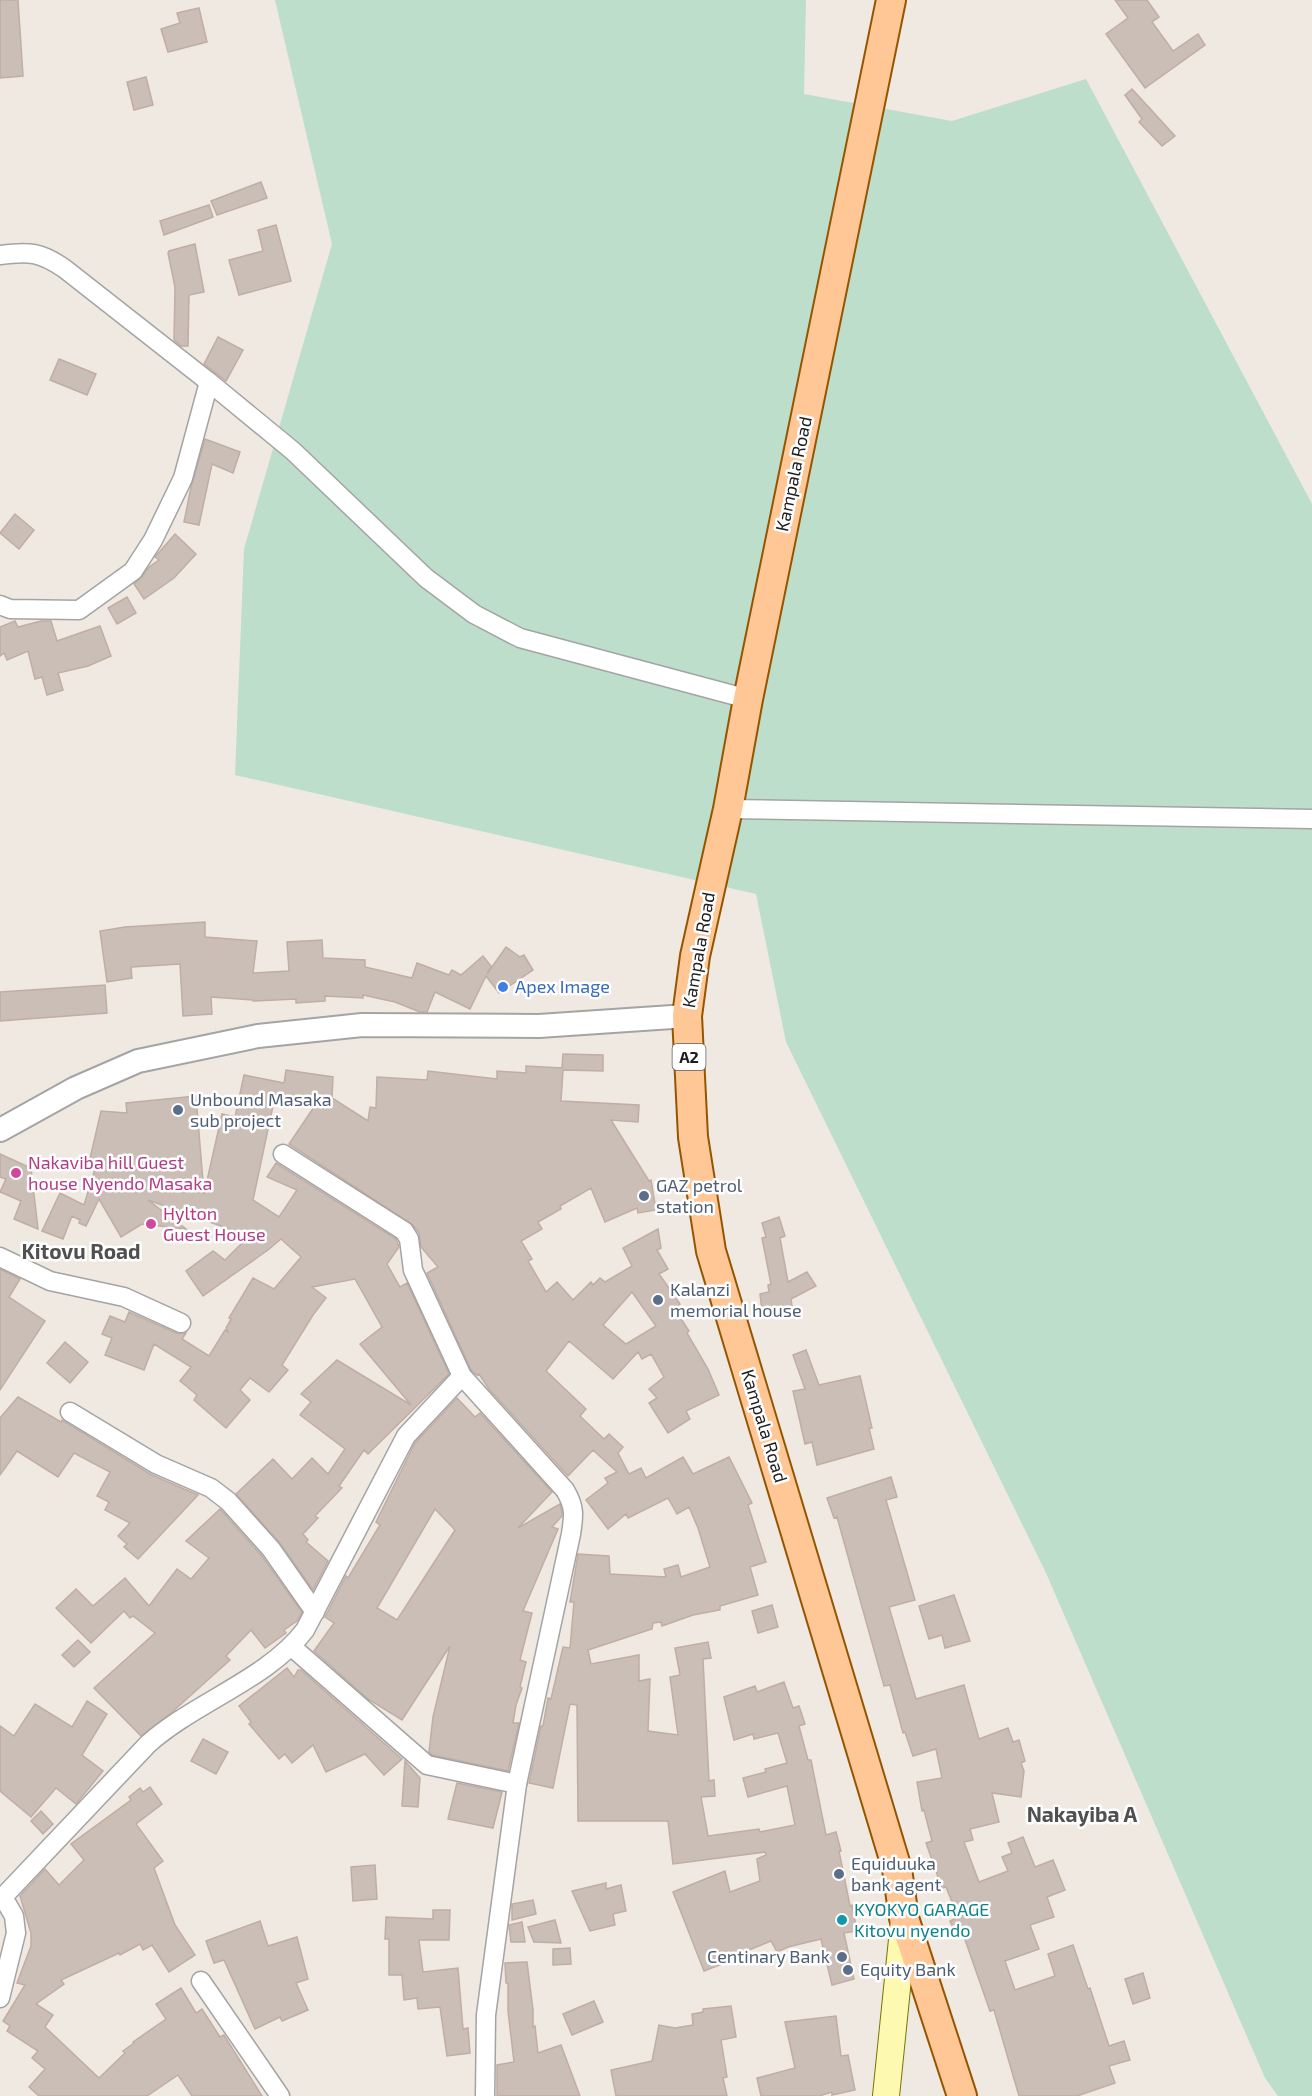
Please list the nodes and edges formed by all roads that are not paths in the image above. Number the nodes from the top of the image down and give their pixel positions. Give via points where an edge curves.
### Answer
1 (891, 0) edge
2 (0, 255) edge
3 (209, 382) junction
4 (0, 605) edge
5 (748, 699) junction
6 (728, 809) junction
7 (1312, 819) edge
8 (687, 1016) junction
9 (0, 1130) edge
10 (283, 1154) dead end
11 (0, 1257) edge
12 (181, 1323) dead end
13 (462, 1376) junction
14 (70, 1412) dead end
15 (315, 1612) junction
16 (292, 1647) junction
17 (517, 1784) junction
18 (1, 1896) edge
19 (904, 1918) junction
20 (201, 1981) dead end
21 (0, 1998) edge
22 (280, 2096) edge
23 (485, 2096) edge
24 (886, 2096) edge
25 (962, 2096) edge

1 - 5 main road, Kampala Road / A2
2 - 3 street via 22,252 47,256
3 - 4 street via 183,478 133,572 79,610 10,609
3 - 5 street via 293,451 426,578 474,614 520,638
5 - 6 main road, Kampala Road / A2
6 - 7 street
6 - 8 main road, Kampala Road / A2 via 695,956
8 - 9 street via 539,1026 362,1025 258,1036 138,1061 76,1088
8 - 19 main road, Kampala Road / A2 via 693,1137 711,1251 897,1869
10 - 13 street via 404,1231 409,1239 413,1270
11 - 12 street via 50,1281 124,1297
13 - 15 street via 406,1436
13 - 17 street via 573,1503 574,1519
14 - 15 street via 156,1464 211,1488 228,1501 271,1549
15 - 16 street
16 - 17 street via 427,1765
16 - 18 street via 271,1664 168,1726
17 - 23 street via 486,2015
18 - 21 street via 14,1916 16,1933
19 - 24 main road
19 - 25 main road, Kampala Road / A2
20 - 22 street

